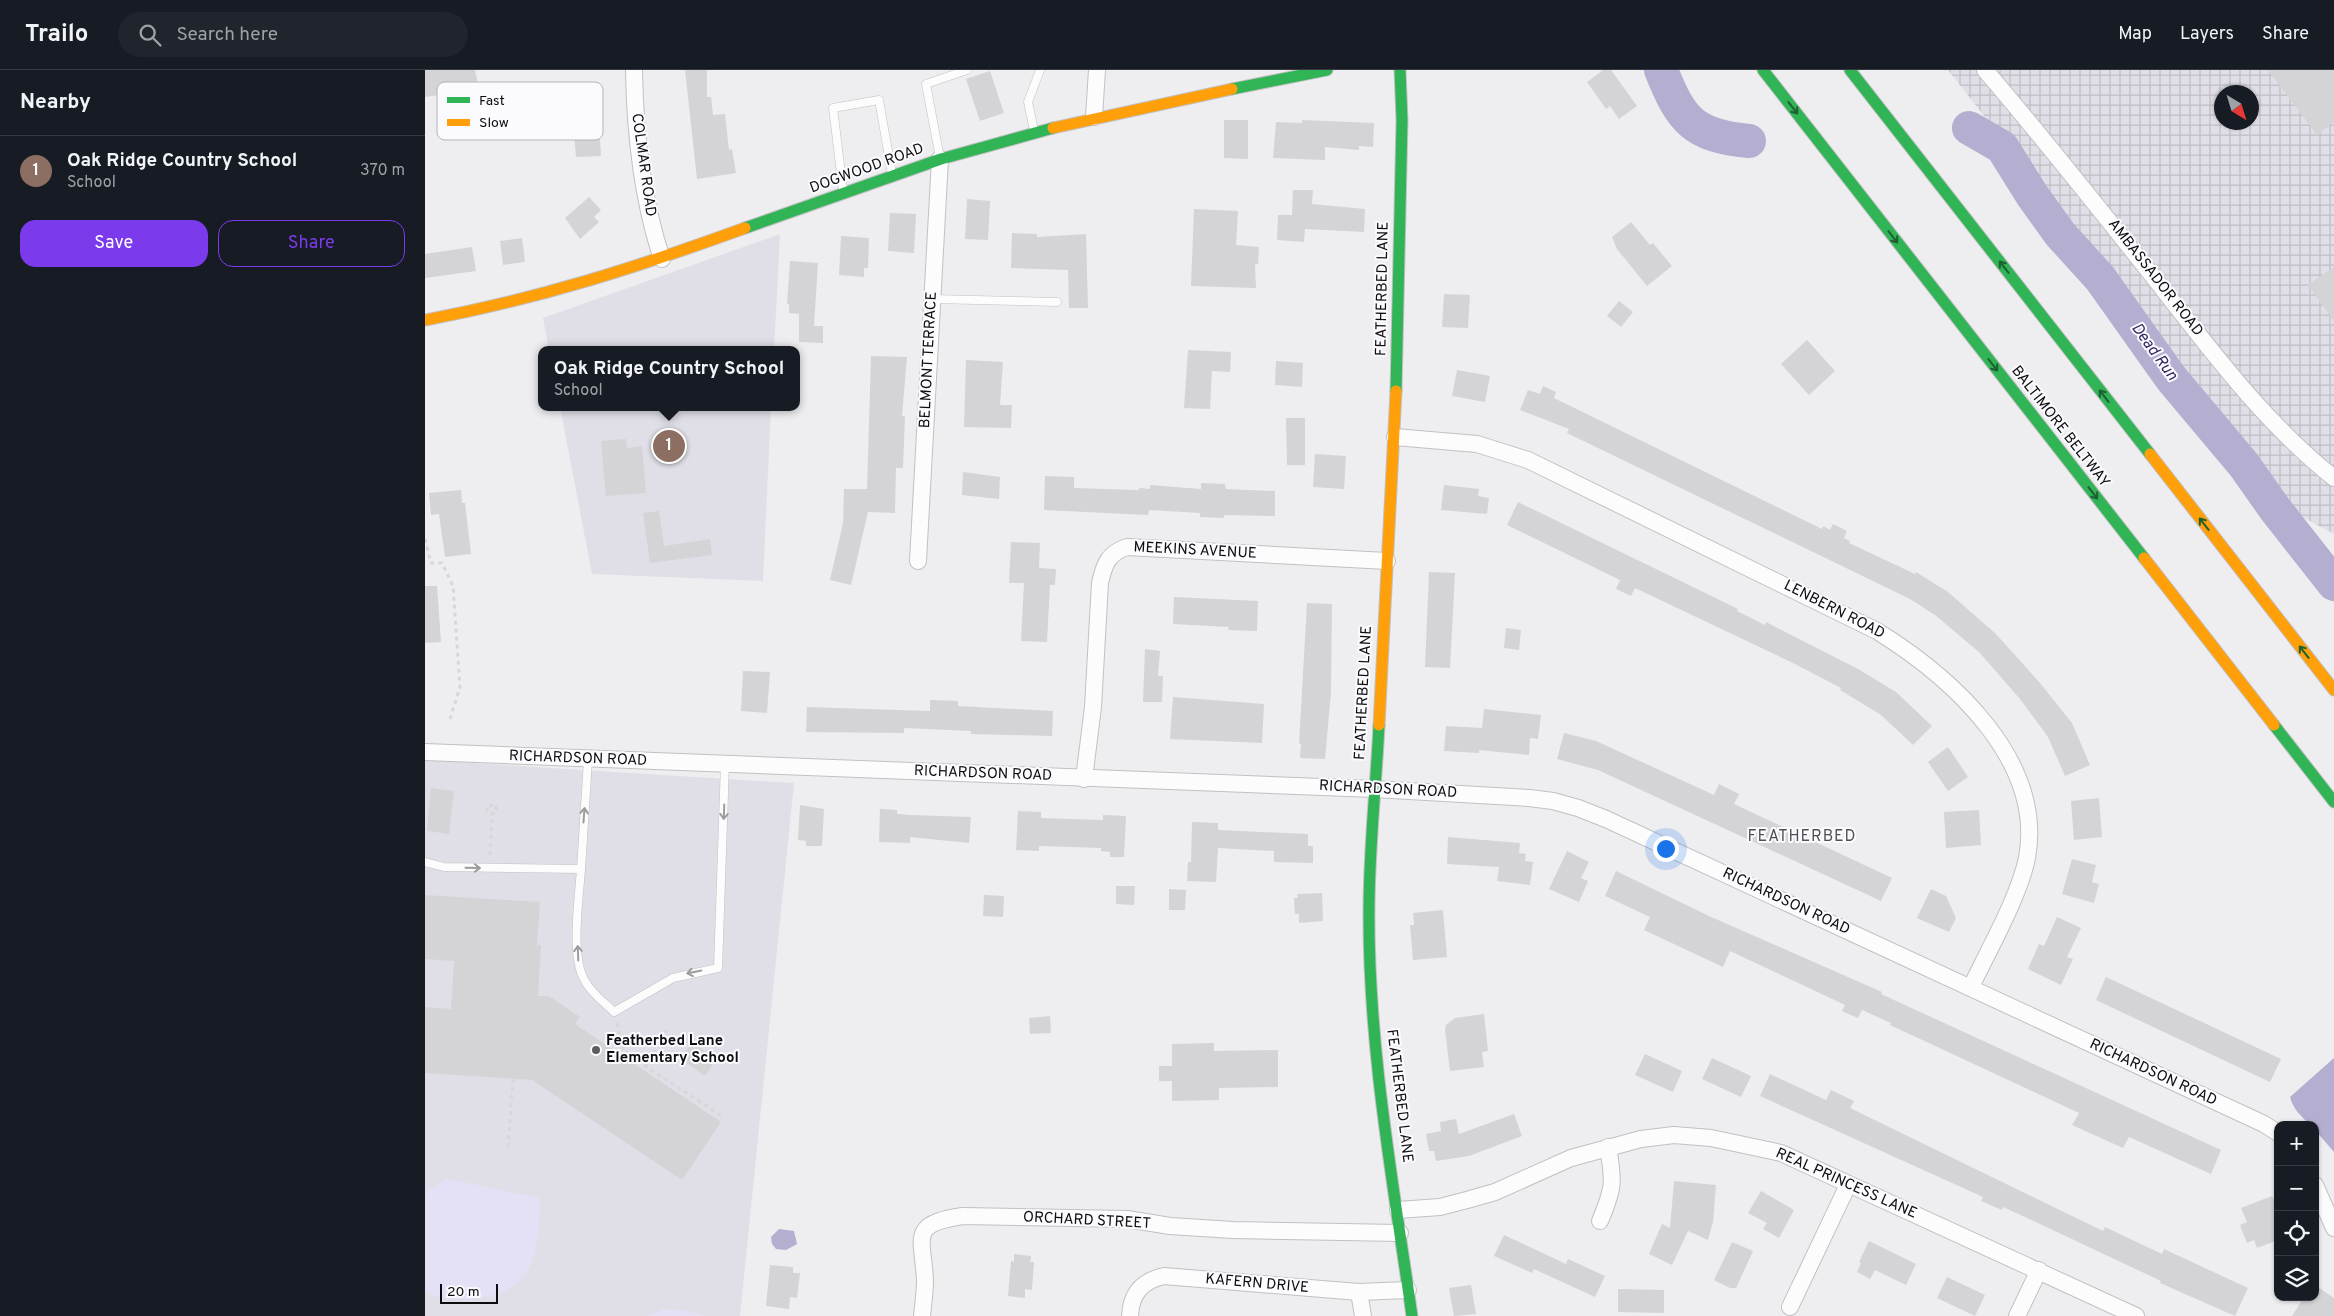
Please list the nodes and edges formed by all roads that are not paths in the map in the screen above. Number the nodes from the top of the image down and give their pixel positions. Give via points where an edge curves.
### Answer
1 (634, 70) edge
2 (967, 70) edge
3 (1040, 70) edge
4 (1097, 70) edge
5 (1327, 70) edge
6 (1400, 70) edge
7 (1763, 70) edge
8 (1850, 70) edge
9 (1985, 70) edge
10 (1095, 117) junction
11 (1035, 132) junction
12 (940, 159) junction
13 (892, 176) junction
14 (844, 194) junction
15 (662, 259) junction
16 (932, 299) junction
17 (1057, 302) dead end
18 (425, 320) edge
19 (1395, 437) junction
20 (2334, 478) edge
21 (918, 561) dead end
22 (1387, 561) junction
23 (2334, 690) edge
24 (425, 752) edge
25 (588, 760) junction
26 (725, 763) junction
27 (1084, 779) junction
28 (1374, 789) junction
29 (2334, 802) edge
30 (425, 862) edge
31 (581, 869) junction
32 (1971, 987) junction
33 (2274, 1130) edge
34 (1608, 1147) junction
35 (1848, 1184) junction
36 (2319, 1194) edge
37 (1398, 1210) junction
38 (1600, 1221) dead end
39 (2334, 1228) edge
40 (1400, 1233) junction
41 (2039, 1270) junction
42 (1408, 1290) junction
43 (1359, 1292) junction
44 (1790, 1307) dead end
45 (922, 1316) edge
46 (1130, 1316) edge
47 (1363, 1316) edge
48 (1412, 1316) edge
49 (2017, 1316) edge
50 (2137, 1316) edge

1 - 15 street, COLMAR ROAD via 642,167 652,228
2 - 12 lane via 926,84
3 - 11 lane via 1028,102
4 - 10 street
5 - 10 main road, DOGWOOD ROAD via 1268,79
6 - 19 main road, FEATHERBED LANE via 1402,120
7 -> 29 main road, BALTIMORE BELTWAY
23 -> 8 main road
9 - 20 street, AMBASSADOR ROAD via 2052,148 2238,384 2295,445
10 - 11 main road, DOGWOOD ROAD
11 - 12 main road, DOGWOOD ROAD
12 - 13 main road, DOGWOOD ROAD
12 - 16 street, BELMONT TERRACE
13 - 14 main road, DOGWOOD ROAD
13 - 14 lane via 879,100 833,108
14 - 15 main road, DOGWOOD ROAD
15 - 18 main road, DOGWOOD ROAD via 514,303
16 - 17 lane
16 - 21 street, BELMONT TERRACE
19 - 22 main road, FEATHERBED LANE
19 - 32 street, LENBERN ROAD via 1477,444 1528,460 1877,631 1937,673 1993,734 2014,768 2028,822 2027,858 2016,892
22 - 27 street, MEEKINS AVENUE via 1127,547 1109,557 1100,583 1093,707
22 - 28 main road, FEATHERBED LANE
24 - 25 street, RICHARDSON ROAD
25 - 26 street, RICHARDSON ROAD
31 -> 25 lane
26 - 27 street, RICHARDSON ROAD
26 -> 31 lane via 718,968 673,978 614,1012 586,984 579,970
27 - 28 street, RICHARDSON ROAD
28 - 32 street, RICHARDSON ROAD via 1529,798 1578,808
28 - 37 main road, FEATHERBED LANE via 1370,965 1377,1051
30 -> 31 lane via 444,867
32 - 33 street, RICHARDSON ROAD
34 - 35 street, REAL PRINCESS LANE via 1674,1135 1711,1138 1781,1153
34 - 37 street, REAL PRINCESS LANE via 1571,1158 1495,1192 1439,1207
34 - 38 street via 1613,1176 1612,1194
35 - 41 street, REAL PRINCESS LANE
35 - 44 street
36 - 39 street
37 - 40 main road, FEATHERBED LANE
40 - 42 main road, FEATHERBED LANE
40 - 45 street, ORCHARD STREET via 1233,1230 1170,1226 1127,1219 963,1216 939,1220 925,1229 921,1238 925,1281
41 - 49 street
41 - 50 street, REAL PRINCESS LANE
42 - 43 street, KAFERN DRIVE
42 - 48 main road, FEATHERBED LANE
43 - 46 street, KAFERN DRIVE via 1164,1276 1152,1278 1142,1285 1133,1296
43 - 47 street

